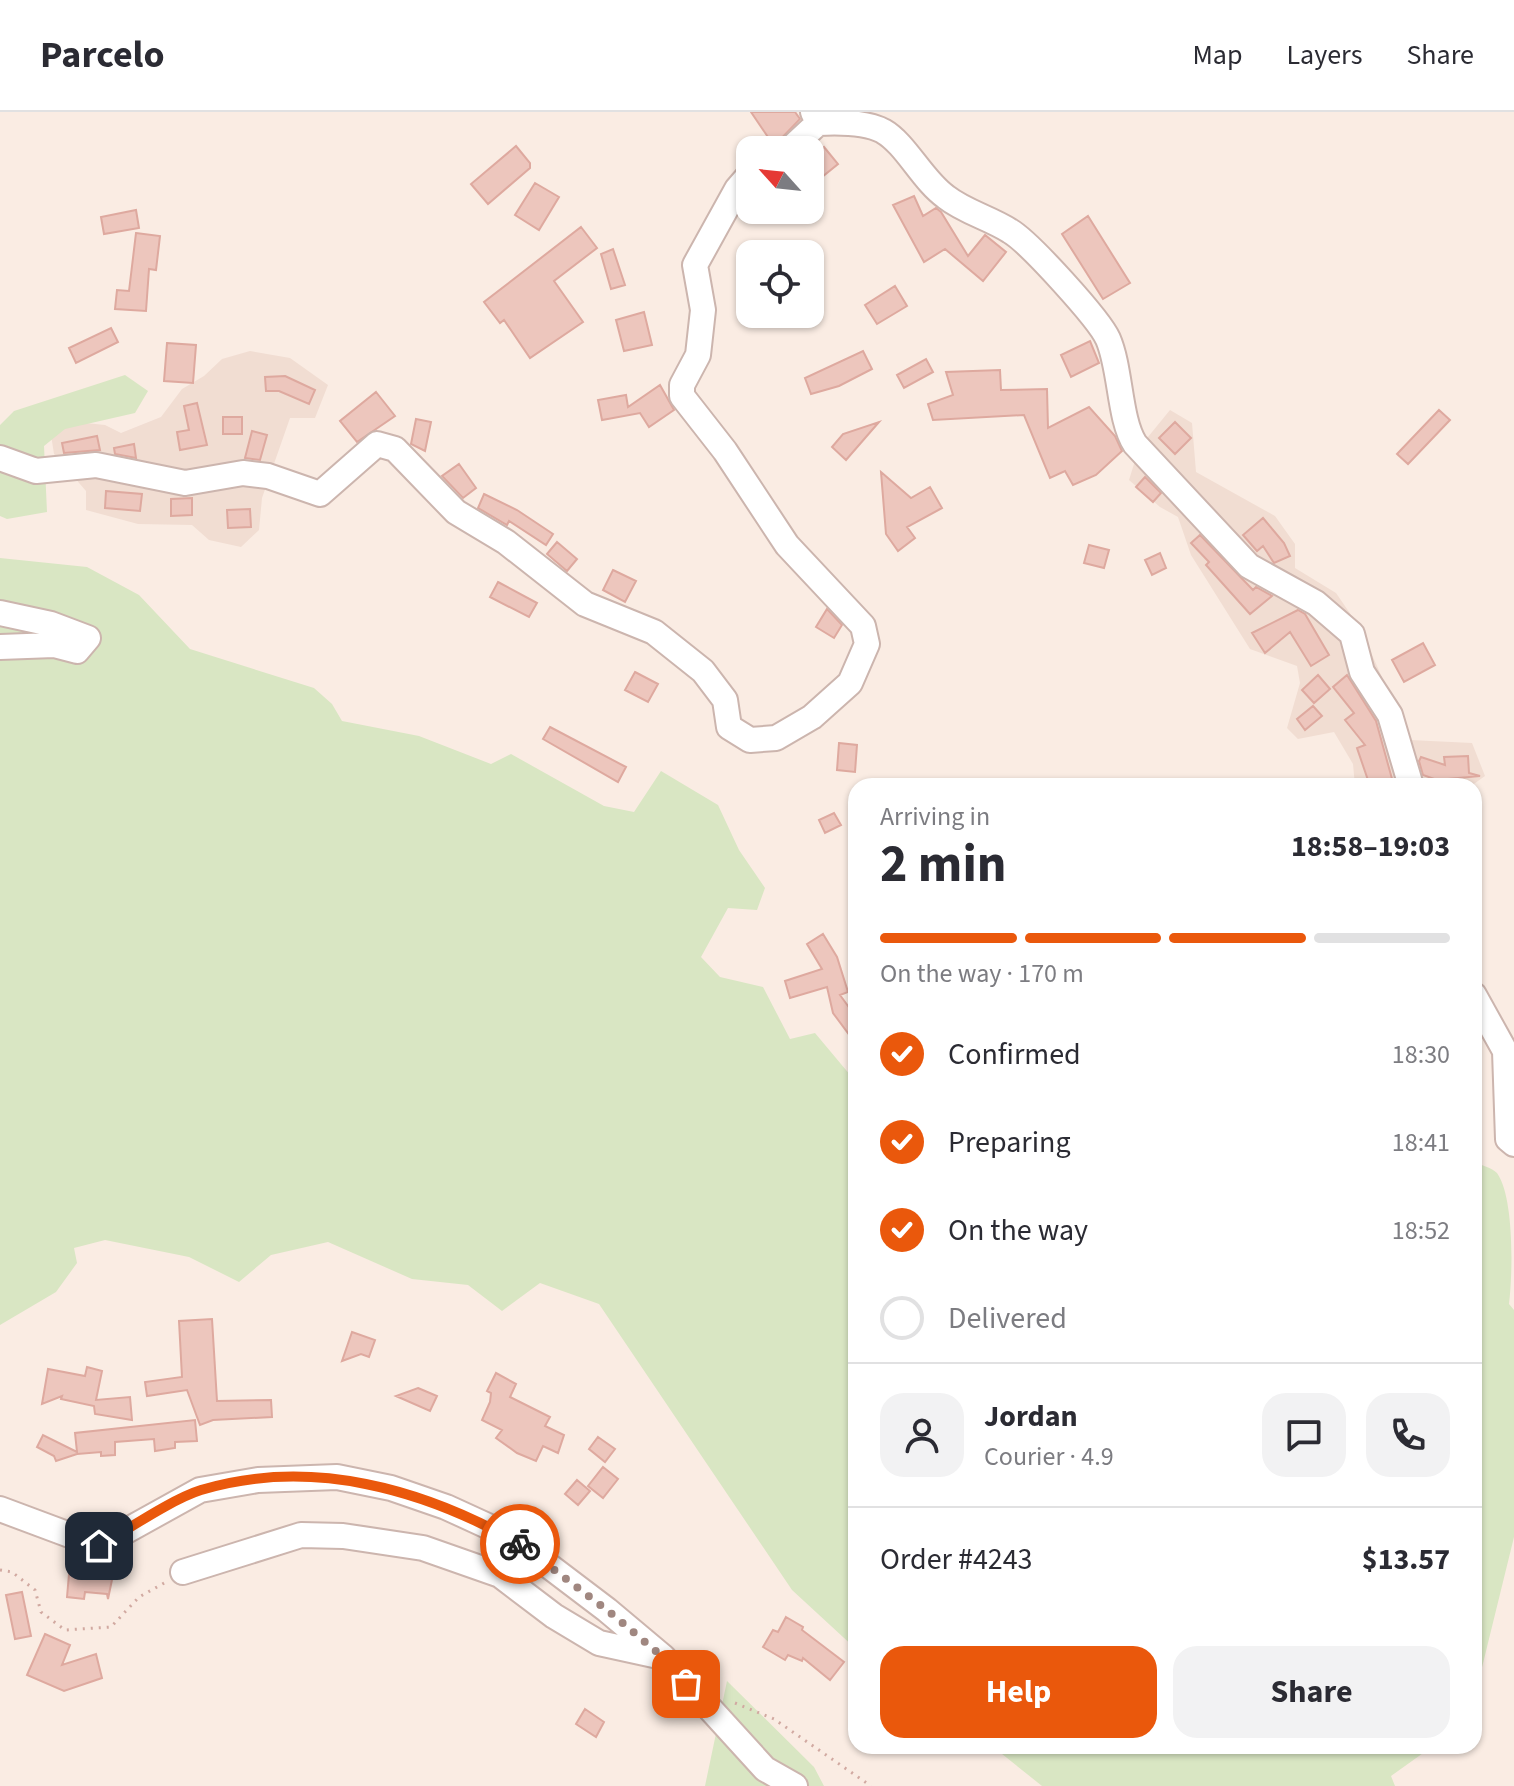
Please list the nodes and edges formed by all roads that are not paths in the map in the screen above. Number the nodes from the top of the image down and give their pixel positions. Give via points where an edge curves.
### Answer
1 (815, 117) edge
2 (800, 136) edge
3 (736, 191) edge
4 (0, 458) edge
5 (0, 613) edge
6 (0, 647) edge
7 (1409, 778) edge
8 (1482, 1009) edge
9 (1514, 1144) edge
10 (0, 1509) edge
11 (183, 1572) road end
12 (663, 1657) junction
13 (795, 1786) edge

1 - 2 street
1 - 7 street via 880,129 892,137 946,198 1012,231 1094,319 1108,338 1128,433 1135,444 1249,566 1316,603 1352,634 1362,672 1390,715
3 - 4 street via 695,265 703,310 698,355 682,396 787,545 863,626 867,644 850,683 812,717 776,738 750,740 729,727 725,700 703,671 654,632 585,604 506,542 456,512 395,449 377,444 320,494 243,473 185,483 96,465 36,471
5 - 6 street via 88,638 77,651 54,645
8 - 9 street via 1505,1051 1508,1139
10 - 12 street via 99,1546 200,1490 258,1480 337,1477 391,1488 446,1507 520,1544
11 - 12 street via 301,1535 423,1548 500,1575 599,1643
12 - 13 street via 765,1769

